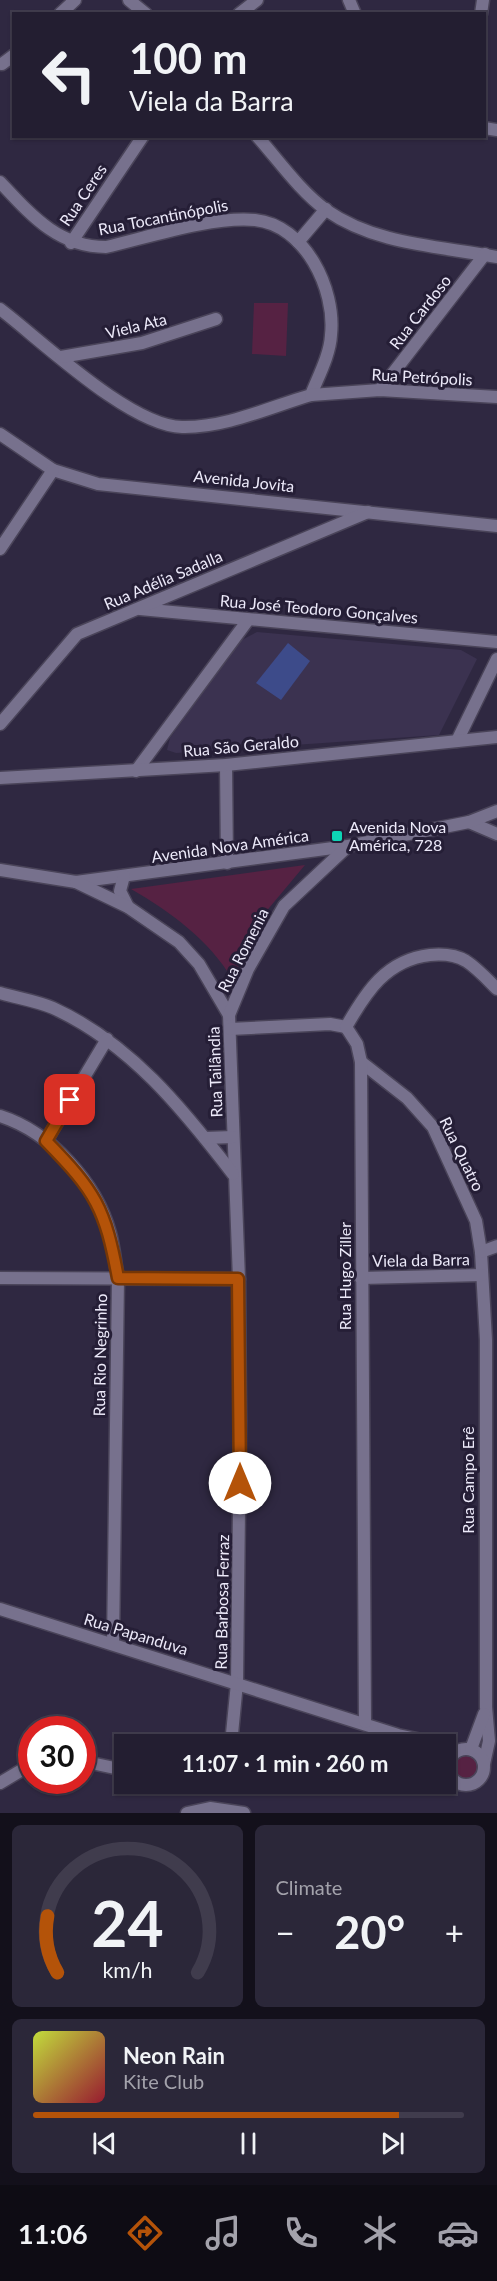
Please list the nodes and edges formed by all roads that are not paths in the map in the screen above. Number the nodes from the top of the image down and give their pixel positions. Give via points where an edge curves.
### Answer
1 (75, 0) edge
2 (129, 0) edge
3 (257, 0) edge
4 (62, 12) edge
5 (144, 12) edge
6 (242, 12) edge
7 (12, 56) edge
8 (2, 64) dead end
9 (142, 138) edge
10 (259, 138) edge
11 (0, 182) edge
12 (326, 209) junction
13 (298, 242) junction
14 (71, 243) junction
15 (491, 255) edge
16 (0, 309) edge
17 (216, 319) dead end
18 (61, 357) junction
19 (380, 390) junction
20 (311, 395) junction
21 (497, 397) edge
22 (0, 434) edge
23 (53, 470) junction
24 (371, 511) junction
25 (497, 526) edge
26 (0, 549) edge
27 (139, 609) junction
28 (248, 620) junction
29 (497, 642) edge
30 (497, 659) edge
31 (0, 724) edge
32 (493, 738) edge
33 (457, 741) junction
34 (226, 765) junction
35 (136, 771) junction
36 (0, 777) edge
37 (497, 811) edge
38 (469, 822) junction
39 (497, 834) edge
40 (348, 846) junction
41 (324, 850) junction
42 (227, 863) junction
43 (0, 870) edge
44 (124, 876) junction
45 (314, 877) junction
46 (76, 882) junction
47 (128, 908) junction
48 (497, 989) edge
49 (0, 993) edge
50 (229, 1015) junction
51 (346, 1027) junction
52 (230, 1029) junction
53 (107, 1039) junction
54 (361, 1062) junction
55 (0, 1116) edge
56 (233, 1137) junction
57 (206, 1138) junction
58 (46, 1141) junction
59 (233, 1174) junction
60 (497, 1246) edge
61 (481, 1252) junction
62 (482, 1275) junction
63 (0, 1278) edge
64 (118, 1278) junction
65 (362, 1278) junction
66 (238, 1279) junction
67 (486, 1340) junction
68 (497, 1352) edge
69 (485, 1522) junction
70 (497, 1536) edge
71 (0, 1609) edge
72 (113, 1644) junction
73 (237, 1683) junction
74 (486, 1707) junction
75 (365, 1722) junction
76 (232, 1734) edge
77 (395, 1734) edge
78 (456, 1748) edge
79 (466, 1749) junction
80 (456, 1755) edge
81 (96, 1764) edge
82 (484, 1764) junction
83 (114, 1768) edge
84 (18, 1772) edge
85 (456, 1781) edge
86 (0, 1783) edge
87 (187, 1813) edge
88 (244, 1813) edge

1 - 4 street
2 - 5 street
3 - 6 street
7 - 8 street
9 - 14 street, Rua Ceres
10 - 12 street
11 - 14 street, Rua Tocantinópolis via 42,224
12 - 13 street
12 - 15 street via 375,234 402,242
13 - 14 street, Rua Tocantinópolis via 280,227 252,220 228,220 106,247
13 - 20 street, Rua Tocantinópolis via 322,278 332,315 331,338
15 - 19 street, Rua Cardoso
16 - 18 street
17 - 18 street, Viela Ata via 142,343
18 - 20 street via 128,408 181,428 217,423
19 - 20 street, Rua Petrópolis
19 - 21 street, Rua Petrópolis
22 - 23 street, Avenida Jovita
23 - 24 street, Avenida Jovita via 125,488
23 - 26 street
24 - 25 street, Avenida Jovita
24 - 27 street, Rua Adélia Sadalla
27 - 28 street, Rua José Teodoro Gonçalves
27 - 31 street, Rua Adélia Sadalla via 77,634
28 - 29 street, Rua José Teodoro Gonçalves
28 - 35 street
30 - 33 street
32 - 33 street, Rua São Geraldo
33 - 34 street, Rua São Geraldo
34 - 35 street, Rua São Geraldo
34 - 42 street
35 - 36 street, Rua São Geraldo
37 - 38 street, Avenida Nova América
38 - 39 street
38 - 40 street, Avenida Nova América
40 - 41 street, Avenida Nova América
40 - 45 street, Rua Romenia
41 - 42 street, Avenida Nova América
41 - 45 street, Rua Romenia
42 - 44 street, Avenida Nova América
43 - 46 street, Avenida Nova América
44 - 46 street, Avenida Nova América
44 - 47 street via 120,891
45 - 50 street, Rua Romenia via 284,906 248,969
46 - 47 street, Rua Tailândia
47 - 50 street, Rua Tailândia via 179,942 204,973
48 - 51 street via 465,961 451,956 416,957 380,977 364,995
49 - 53 street via 51,1007
50 - 52 street, Rua Tailândia
51 - 52 street via 330,1024
51 - 54 street, Rua Hugo Ziller via 357,1044
52 - 56 street, Rua Tailândia
53 - 57 street via 148,1073
53 - 58 street
54 - 61 street, Rua Quatro via 406,1098 433,1127 476,1221
54 - 65 street, Rua Hugo Ziller
55 - 58 street, Rua Rio Negrinho
56 - 57 street
56 - 59 street, Rua Tailândia
57 - 59 street
58 - 64 street, Rua Rio Negrinho via 81,1176 97,1200 110,1232
59 - 66 street, Rua Tailândia
60 - 61 street
61 - 62 street, Rua Campo Erê
62 - 65 street, Viela da Barra
62 - 67 street, Rua Campo Erê
63 - 64 street
64 - 66 street
64 - 72 street, Rua Rio Negrinho
65 - 75 street, Rua Hugo Ziller
66 - 73 street, Rua Barbosa Ferraz
67 - 68 street
67 - 69 street, Rua Campo Erê
69 - 70 street
69 - 74 street, Rua Campo Erê
71 - 72 street, Rua Papanduva
72 - 73 street, Rua Papanduva
73 - 75 street, Rua Papanduva
73 - 76 street, Rua Barbosa Ferraz
74 - 79 street, Rua Campo Erê
74 - 82 street, Rua Campo Erê via 489,1741
75 - 77 street, Rua Papanduva
78 - 79 street
79 - 80 street
79 - 82 street via 480,1755
81 - 83 street
82 - 85 street via 482,1776 472,1784
84 - 86 street
87 - 88 street via 210,1808

